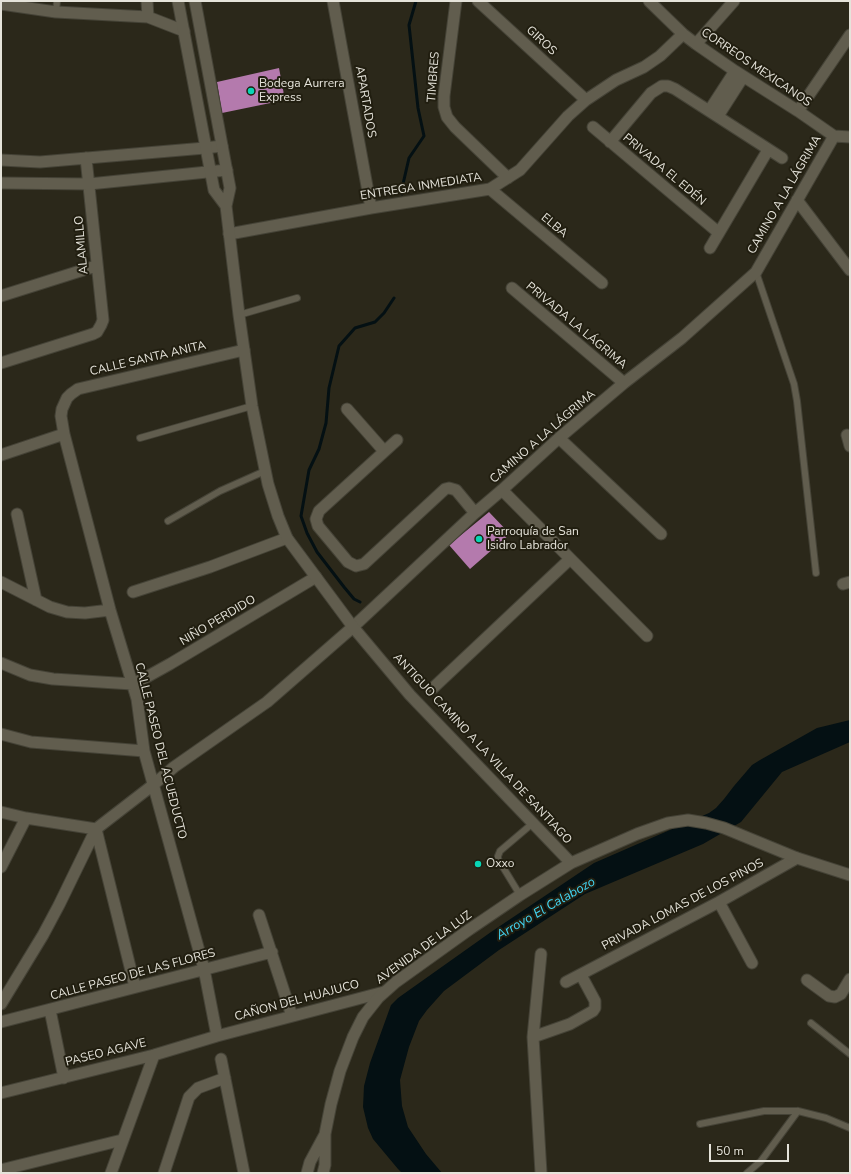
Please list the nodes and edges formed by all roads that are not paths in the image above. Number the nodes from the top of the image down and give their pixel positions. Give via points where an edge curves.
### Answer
1 (147, 1) edge
2 (178, 1) edge
3 (194, 1) edge
4 (334, 1) edge
5 (456, 1) edge
6 (478, 1) edge
7 (649, 1) edge
8 (734, 1) edge
9 (1, 4) edge
10 (57, 6) edge
11 (148, 17) junction
12 (184, 31) junction
13 (683, 34) junction
14 (850, 35) edge
15 (696, 44) junction
16 (739, 74) junction
17 (586, 100) junction
18 (798, 111) junction
19 (714, 114) junction
20 (593, 127) dead end
21 (841, 136) edge
22 (610, 142) junction
23 (222, 146) junction
24 (205, 148) junction
25 (768, 150) junction
26 (86, 158) junction
27 (782, 158) dead end
28 (1, 160) edge
29 (227, 170) junction
30 (211, 173) junction
31 (508, 178) junction
32 (1, 183) edge
33 (89, 184) junction
34 (490, 189) junction
35 (797, 200) junction
36 (226, 206) junction
37 (371, 208) junction
38 (719, 233) junction
39 (230, 234) junction
40 (710, 248) dead end
41 (96, 266) junction
42 (850, 270) edge
43 (756, 272) junction
44 (602, 283) dead end
45 (512, 288) dead end
46 (1, 296) edge
47 (297, 298) dead end
48 (239, 315) junction
49 (244, 350) junction
50 (1, 363) edge
51 (624, 383) junction
52 (64, 403) joint
53 (252, 406) junction
54 (347, 409) dead end
55 (64, 434) junction
56 (847, 435) dead end
57 (140, 438) dead end
58 (559, 438) junction
59 (397, 440) dead end
60 (850, 446) edge
61 (384, 451) junction
62 (1, 455) edge
63 (265, 471) junction
64 (502, 490) junction
65 (475, 513) junction
66 (17, 514) dead end
67 (168, 521) dead end
68 (661, 534) dead end
69 (287, 538) junction
70 (570, 559) junction
71 (816, 573) dead end
72 (316, 577) junction
73 (1, 582) edge
74 (134, 592) dead end
75 (36, 600) junction
76 (110, 610) junction
77 (353, 627) junction
78 (647, 636) dead end
79 (1, 663) edge
80 (132, 684) junction
81 (433, 688) dead end
82 (1, 734) edge
83 (144, 751) junction
84 (153, 785) junction
85 (1, 812) edge
86 (26, 818) junction
87 (533, 823) junction
88 (96, 829) junction
89 (797, 858) junction
90 (571, 863) junction
91 (1, 867) edge
92 (850, 875) edge
93 (520, 895) junction
94 (719, 902) junction
95 (259, 916) dead end
96 (272, 952) junction
97 (541, 954) dead end
98 (752, 963) dead end
99 (204, 969) junction
100 (581, 975) junction
101 (850, 979) edge
102 (807, 980) dead end
103 (566, 982) dead end
104 (135, 987) junction
105 (384, 992) junction
106 (1, 1004) edge
107 (50, 1010) junction
108 (292, 1016) junction
109 (1, 1022) edge
110 (811, 1023) dead end
111 (217, 1036) junction
112 (533, 1037) junction
113 (850, 1054) edge
114 (154, 1055) junction
115 (221, 1059) dead end
116 (64, 1078) junction
117 (225, 1078) junction
118 (1, 1093) edge
119 (798, 1111) junction
120 (700, 1124) dead end
121 (850, 1128) edge
122 (325, 1134) junction
123 (122, 1140) junction
124 (1, 1170) edge
125 (111, 1173) edge
126 (164, 1173) edge
127 (244, 1173) edge
128 (307, 1173) edge
129 (323, 1173) edge
130 (540, 1173) edge
131 (747, 1173) edge

1 - 11 street
2 - 12 street, ANTIGUO CAMINO A LA VILLA DE SANTIAGO
3 - 23 street
4 - 37 street, APARTADOS
5 - 31 street, TIMBRES via 444,108 455,127
6 - 17 street, GIROS
7 - 13 street, CORREOS MEXICANOS
8 - 15 street
9 - 10 street
10 - 11 street
11 - 12 street
12 - 24 street, ANTIGUO CAMINO A LA VILLA DE SANTIAGO
13 - 15 street, CORREOS MEXICANOS
13 - 17 street, ENTREGA INMEDIATA via 644,67 616,80
14 - 18 street
15 - 16 street, CORREOS MEXICANOS
16 - 18 street, CORREOS MEXICANOS
16 - 19 street
17 - 31 street, ENTREGA INMEDIATA via 568,116 520,170
18 - 21 street, CORREOS MEXICANOS
19 - 22 street via 675,88 662,86 651,93
19 - 25 street
20 - 22 street, PRIVADA EL EDÉN
21 - 35 street, CAMINO A LA LÁGRIMA
22 - 38 street, PRIVADA EL EDÉN
23 - 24 street
23 - 29 street
24 - 26 street
24 - 30 street, ANTIGUO CAMINO A LA VILLA DE SANTIAGO
25 - 27 street
25 - 38 street
26 - 28 street via 40,162
26 - 33 street, ALAMILLO
29 - 30 street
29 - 36 street via 230,188
30 - 33 street
30 - 36 street, ANTIGUO CAMINO A LA VILLA DE SANTIAGO via 214,190
31 - 34 street, ENTREGA INMEDIATA
32 - 33 street
33 - 41 street, ALAMILLO
34 - 37 street, ENTREGA INMEDIATA
34 - 44 street, ELBA
35 - 42 street
35 - 43 street, CAMINO A LA LÁGRIMA
36 - 39 street, ANTIGUO CAMINO A LA VILLA DE SANTIAGO
37 - 39 street, ENTREGA INMEDIATA
38 - 40 street
39 - 48 street, ANTIGUO CAMINO A LA VILLA DE SANTIAGO
41 - 46 street
41 - 50 street, ALAMILLO via 103,320 99,329 92,334
43 - 51 street, CAMINO A LA LÁGRIMA via 682,338
43 - 71 lane, CAMINO A LA LÁGRIMA via 794,384
45 - 51 street, PRIVADA LA LÁGRIMA
47 - 48 lane
48 - 49 street, ANTIGUO CAMINO A LA VILLA DE SANTIAGO
49 - 52 street, CALLE SANTA ANITA via 78,389
49 - 53 street, ANTIGUO CAMINO A LA VILLA DE SANTIAGO
51 - 58 street, CAMINO A LA LÁGRIMA
52 - 55 street, CALLE PASEO DEL ACUEDUCTO via 61,416
53 - 57 lane
53 - 63 street, ANTIGUO CAMINO A LA VILLA DE SANTIAGO
54 - 61 street
55 - 62 street
55 - 76 street, CALLE PASEO DEL ACUEDUCTO
56 - 60 street
58 - 64 street, CAMINO A LA LÁGRIMA
58 - 68 street
59 - 61 street
61 - 65 street via 319,511 316,519 318,526 348,562 356,566 364,564 445,489 456,490
63 - 67 lane via 220,491
63 - 69 street, ANTIGUO CAMINO A LA VILLA DE SANTIAGO via 272,501
64 - 65 street, CAMINO A LA LÁGRIMA
64 - 70 street
65 - 77 street, CAMINO A LA LÁGRIMA
66 - 75 street
69 - 72 street, ANTIGUO CAMINO A LA VILLA DE SANTIAGO
69 - 74 street
70 - 78 street
70 - 81 street
72 - 77 street, ANTIGUO CAMINO A LA VILLA DE SANTIAGO
72 - 80 street, NIÑO PERDIDO
73 - 75 street
75 - 76 street via 67,612
76 - 80 street, CALLE PASEO DEL ACUEDUCTO
77 - 84 street, CAMINO A LA LÁGRIMA via 267,702 174,767
77 - 87 street, ANTIGUO CAMINO A LA VILLA DE SANTIAGO via 410,695
79 - 80 street via 30,675 53,679
80 - 83 street, CALLE PASEO DEL ACUEDUCTO via 137,699
82 - 83 street via 31,742
83 - 84 street, CALLE PASEO DEL ACUEDUCTO
84 - 88 street, CAMINO A LA LÁGRIMA
84 - 99 street, CALLE PASEO DEL ACUEDUCTO
85 - 86 street
86 - 88 street
86 - 91 street
87 - 90 street, ANTIGUO CAMINO A LA VILLA DE SANTIAGO
87 - 93 lane via 500,851 498,856
88 - 104 street
88 - 106 street via 47,929
89 - 90 street, AVENIDA DE LA LUZ via 724,828 688,820 654,828
89 - 92 street
89 - 94 street, PRIVADA LOMAS DE LOS PINOS
90 - 93 street, AVENIDA DE LA LUZ
93 - 105 street, AVENIDA DE LA LUZ
94 - 98 street
94 - 100 street, PRIVADA LOMAS DE LOS PINOS
95 - 96 street
96 - 99 street, CALLE PASEO DE LAS FLORES
96 - 108 street
97 - 112 street
99 - 104 street, CALLE PASEO DE LAS FLORES
99 - 111 street, CALLE PASEO DEL ACUEDUCTO
100 - 103 street, PRIVADA LOMAS DE LOS PINOS
100 - 112 street via 595,1000 595,1008 570,1024
101 - 102 street via 841,994 835,997 829,996
104 - 107 street, CALLE PASEO DE LAS FLORES
105 - 108 street, CAÑON DEL HUAJUCO
105 - 122 street, AVENIDA DE LA LUZ via 363,1017 353,1037 340,1071
107 - 109 street, CALLE PASEO DE LAS FLORES
107 - 116 street
108 - 111 street, CAÑON DEL HUAJUCO
110 - 113 lane
111 - 114 street, PASEO AGAVE
112 - 130 street
114 - 116 street, PASEO AGAVE
114 - 123 street
115 - 117 street
116 - 118 street, PASEO AGAVE
117 - 126 street via 198,1088 189,1097
117 - 127 street
119 - 120 lane via 764,1111
119 - 121 lane via 826,1118
119 - 131 lane via 761,1161
122 - 128 street
122 - 129 street
123 - 124 street
123 - 125 street

